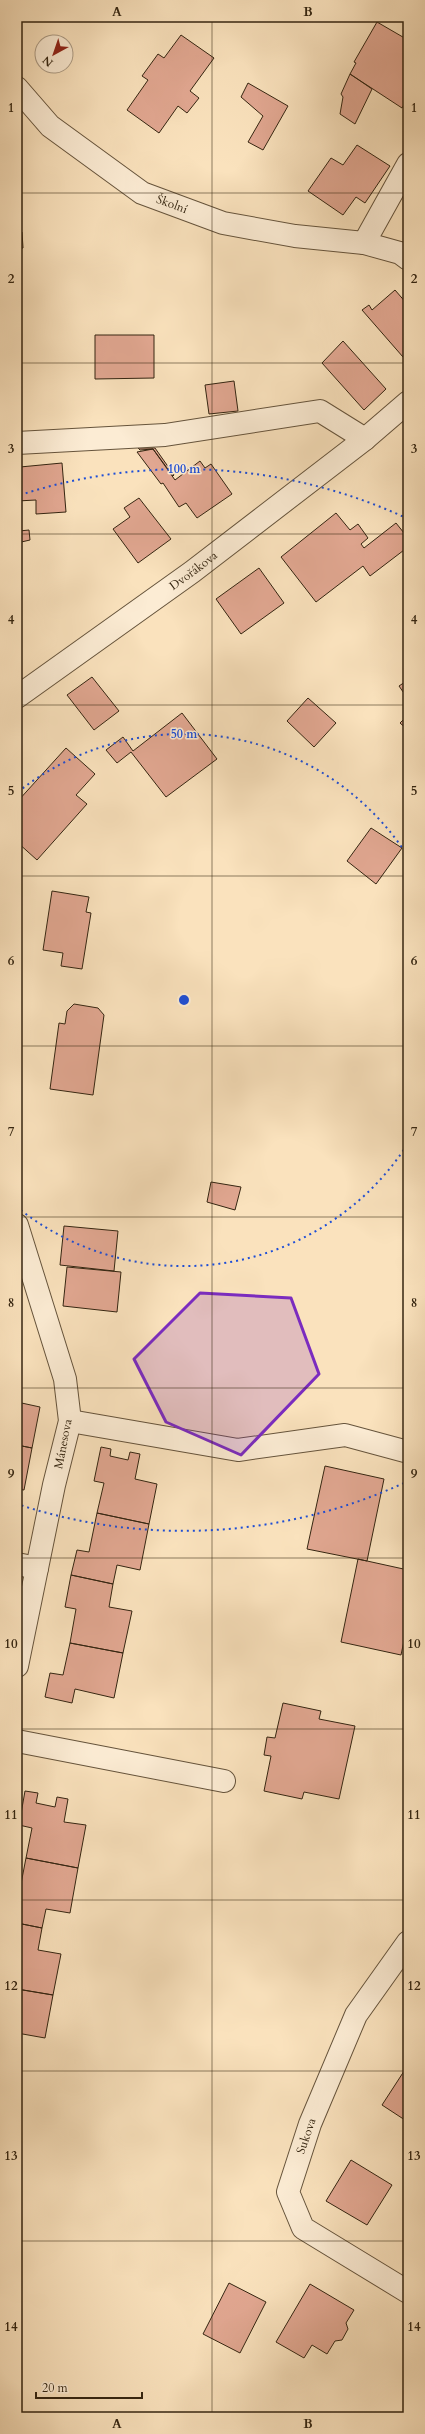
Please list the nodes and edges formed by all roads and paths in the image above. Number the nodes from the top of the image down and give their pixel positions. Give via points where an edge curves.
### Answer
1 (17, 88) edge
2 (408, 164) edge
3 (364, 243) junction
4 (408, 259) edge
5 (408, 402) edge
6 (365, 440) junction
7 (17, 443) edge
8 (17, 697) edge
9 (17, 1225) edge
10 (70, 1421) junction
11 (408, 1452) edge
12 (27, 1566) edge
13 (17, 1666) edge
14 (17, 1741) edge
15 (224, 1781) dead end
16 (408, 1942) edge
17 (408, 2292) edge

1 - 3 street, Školní via 50,126 142,193 223,223 295,236
2 - 3 street
3 - 4 street, Školní via 400,253
5 - 6 street, Dvořákova
6 - 7 street via 320,411 165,435
6 - 8 street, Dvořákova via 192,572
9 - 10 street, Mánesova via 65,1379
10 - 11 street via 238,1450 345,1435
10 - 12 street, Mánesova
12 - 13 street, Mánesova
14 - 15 street
16 - 17 street, Sukova via 356,2015 310,2124 288,2192 303,2228

